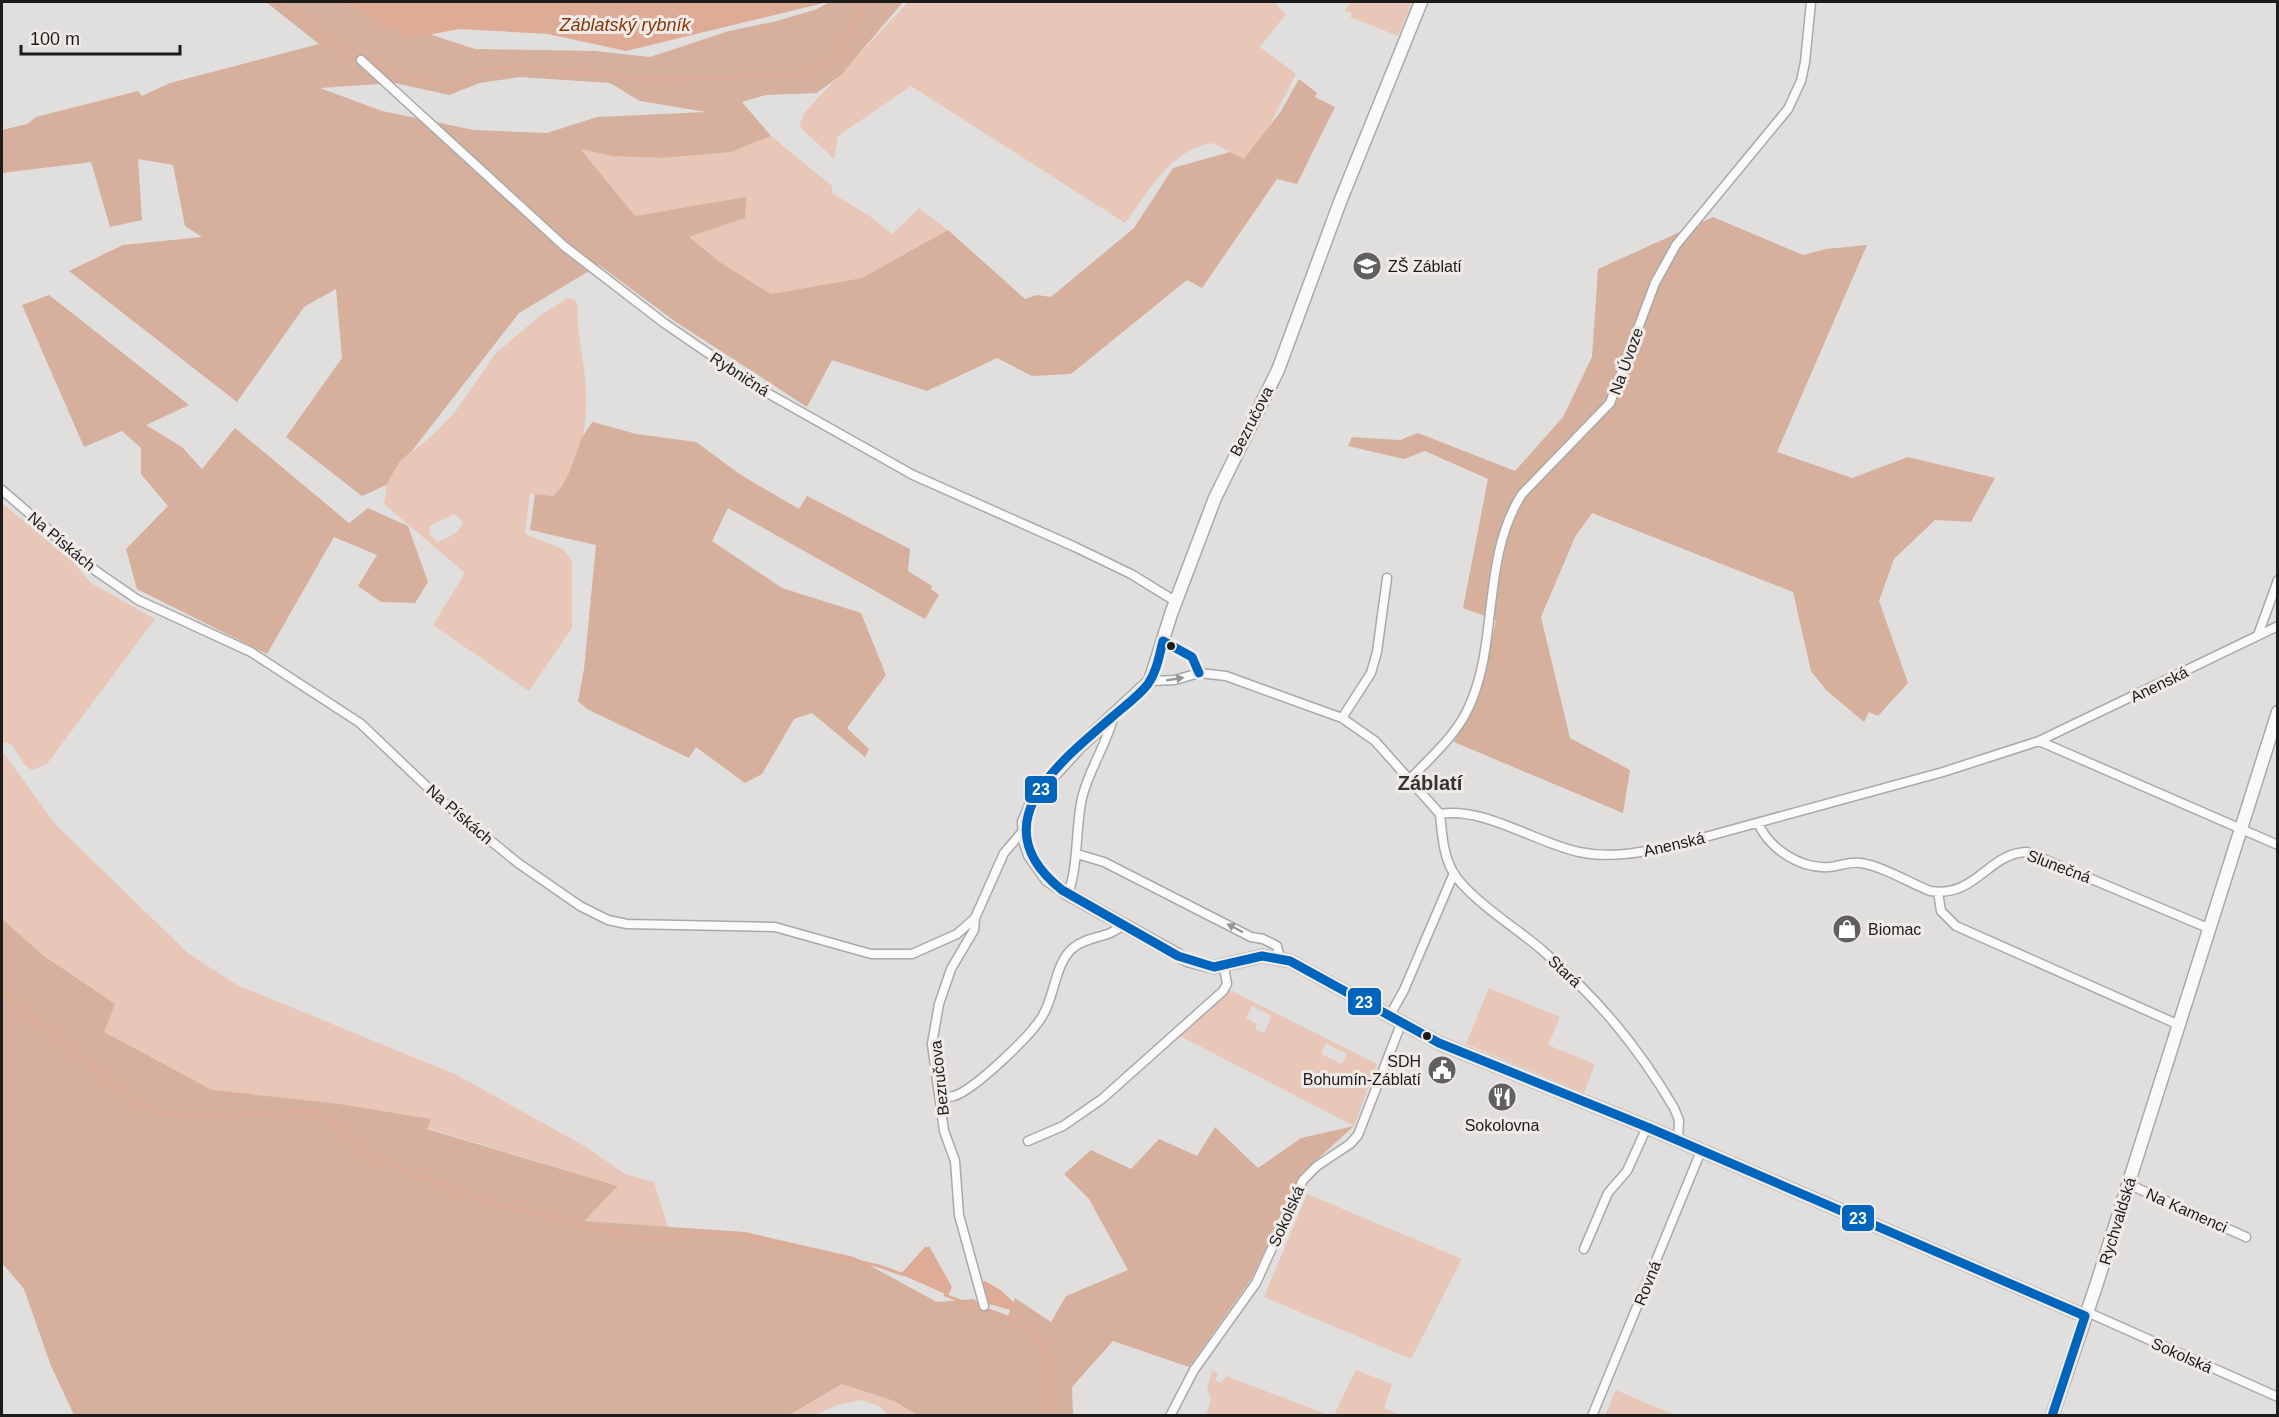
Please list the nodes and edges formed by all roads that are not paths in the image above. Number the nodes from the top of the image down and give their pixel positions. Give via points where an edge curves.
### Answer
1 (1421, 2) edge
2 (1811, 2) edge
3 (362, 60) dead end
4 (2, 490) edge
5 (1387, 578) dead end
6 (2277, 580) edge
7 (1175, 602) junction
8 (2277, 626) edge
9 (2258, 635) junction
10 (1163, 641) junction
11 (1199, 673) junction
12 (1150, 681) junction
13 (2277, 712) edge
14 (1114, 715) junction
15 (1342, 718) junction
16 (2039, 741) junction
17 (1411, 778) junction
18 (1440, 814) junction
19 (1758, 823) junction
20 (2240, 827) junction
21 (1023, 831) junction
22 (2277, 844) edge
23 (1077, 854) junction
24 (1454, 873) junction
25 (1938, 892) junction
26 (1068, 894) junction
27 (975, 918) junction
28 (1122, 925) junction
29 (2208, 928) junction
30 (1280, 958) junction
31 (1224, 967) junction
32 (1389, 1017) junction
33 (1401, 1024) junction
34 (2177, 1024) junction
35 (941, 1098) junction
36 (1647, 1127) junction
37 (1678, 1140) junction
38 (1028, 1141) dead end
39 (1701, 1151) junction
40 (2128, 1184) junction
41 (2246, 1237) dead end
42 (1584, 1250) dead end
43 (984, 1306) dead end
44 (2086, 1314) junction
45 (2277, 1397) edge
46 (1170, 1416) edge
47 (1593, 1416) edge
48 (2052, 1416) edge

1 - 7 main road, Bezručova via 1281,361 1229,465
2 - 17 street, Na Úvoze via 1801,81 1788,109 1676,245 1655,283 1610,403 1514,507 1502,537 1474,695 1459,725
3 - 7 street, Rybničná via 564,246 664,323 762,390 913,475 1131,574
4 - 27 street, Na Pískách via 96,572 138,600 251,652 360,723 442,801 518,863 580,906 608,920 627,924 776,927 871,954 912,954 957,934
5 - 15 street via 1371,673
6 - 9 street
7 - 10 main road, Bezručova
8 - 9 street, Anenská
9 - 16 street, Anenská
10 - 11 street via 1192,657
10 - 12 main road, Bezručova
12 -> 11 street via 1175,680
11 - 15 street via 1240,679
12 - 14 main road, Bezručova
13 - 20 main road, Rychvaldská
14 - 21 main road, Bezručova via 1046,781 1029,805
14 - 23 street via 1082,797
15 - 17 street via 1368,734
16 - 19 street, Anenská
16 - 20 street
17 - 18 street
18 - 19 street, Anenská via 1469,815 1577,852 1610,855 1665,847
18 - 24 street, Stará via 1445,850
19 - 25 street via 1776,850 1807,863 1828,867 1860,862
20 - 22 street
20 - 29 main road, Rychvaldská
21 - 26 main road via 1035,865
21 - 27 street, Bezručova via 1004,854
23 - 26 street
30 -> 23 street via 1277,946 1251,937 1104,862
24 - 32 street
24 - 37 street, Stará via 1618,1024 1674,1108 1679,1120
25 - 29 street, Slunečná via 1961,889 2005,857 2028,852
25 - 34 street via 1941,911 1956,926
26 - 28 main road
27 - 35 street, Bezručova via 974,930 951,969 939,1004 932,1044
28 - 31 main road via 1187,960
28 - 35 street via 1113,934 1086,940 1073,948 1063,961 1044,1015 1029,1036 968,1088
29 - 34 main road, Rychvaldská
30 - 31 main road via 1262,956
30 - 32 main road, Sokolská
31 - 38 street via 1227,984 1223,991 1102,1099 1063,1126
32 - 33 main road, Sokolská
33 - 36 main road, Sokolská via 1439,1044
33 - 46 street, Sokolská via 1358,1136 1302,1180 1256,1283 1194,1370
34 - 40 main road, Rychvaldská
35 - 43 street, Bezručova via 944,1131 955,1161 959,1215
36 - 37 main road, Sokolská
36 - 42 street via 1628,1171 1608,1193
37 - 39 main road, Sokolská
39 - 44 main road, Sokolská
39 - 47 street, Rovná
40 - 41 street, Na Kamenci
40 - 44 main road, Rychvaldská
44 - 45 street, Sokolská
44 - 48 main road, Rychvaldská

